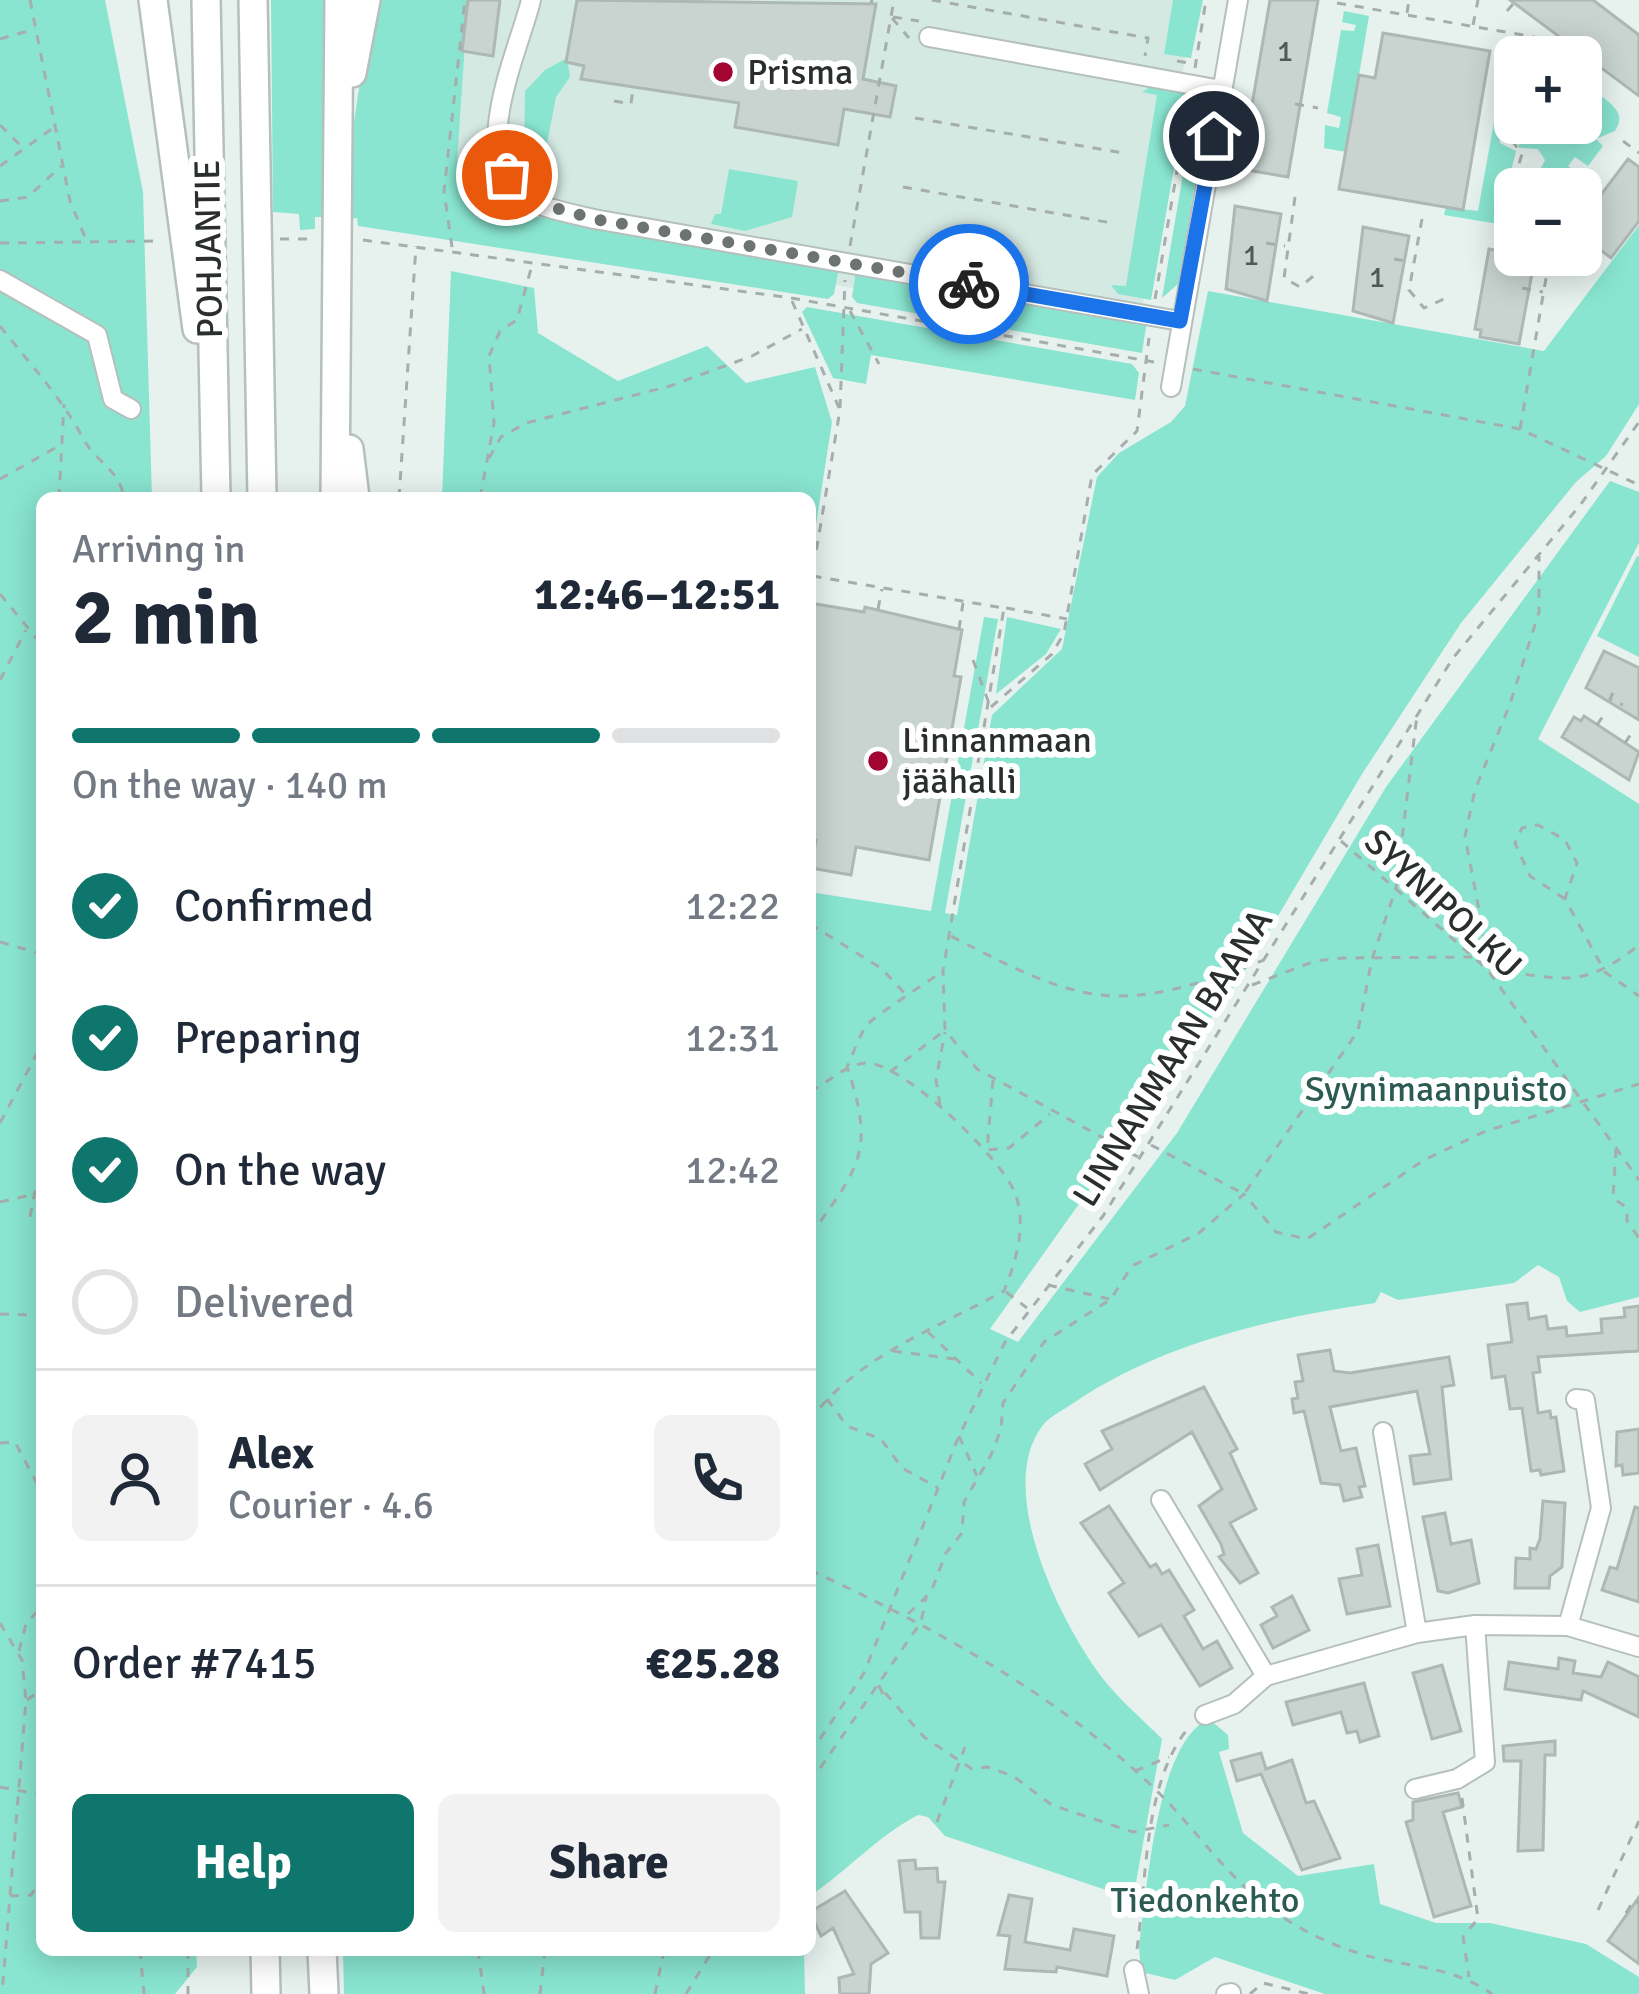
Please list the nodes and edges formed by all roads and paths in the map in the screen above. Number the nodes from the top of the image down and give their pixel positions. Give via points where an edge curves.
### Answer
1 (30, 0) edge
2 (153, 0) edge
3 (206, 0) edge
4 (254, 0) edge
5 (339, 0) edge
6 (366, 0) edge
7 (465, 0) edge
8 (531, 0) edge
9 (894, 0) edge
10 (932, 0) edge
11 (1206, 0) edge
12 (1238, 0) edge
13 (1409, 0) edge
14 (1478, 0) edge
15 (1337, 3) edge
16 (1514, 3) edge
17 (1507, 11) dead end
18 (1407, 15) junction
19 (891, 17) junction
20 (1146, 25) dead end
21 (1473, 26) junction
22 (36, 28) junction
23 (1516, 34) junction
24 (1528, 36) edge
25 (920, 38) joint
26 (1148, 38) junction
27 (0, 39) edge
28 (1144, 56) dead end
29 (1192, 84) junction
30 (633, 88) dead end
31 (1221, 90) junction
32 (614, 101) dead end
33 (1295, 104) dead end
34 (1318, 108) dead end
35 (915, 118) dead end
36 (58, 124) junction
37 (0, 125) edge
38 (341, 130) junction
39 (1623, 141) dead end
40 (26, 152) junction
41 (1124, 153) dead end
42 (1639, 153) edge
43 (62, 164) junction
44 (0, 166) edge
45 (1518, 168) edge
46 (1602, 184) edge
47 (903, 187) dead end
48 (1606, 187) dead end
49 (1295, 197) dead end
50 (0, 201) edge
51 (1422, 220) dead end
52 (1112, 223) dead end
53 (279, 239) dead end
54 (325, 239) dead end
55 (350, 239) dead end
56 (163, 241) dead end
57 (87, 242) junction
58 (0, 243) edge
59 (1266, 243) dead end
60 (416, 244) junction
61 (1287, 246) junction
62 (452, 249) junction
63 (1394, 259) dead end
64 (533, 262) junction
65 (1414, 262) junction
66 (848, 263) junction
67 (1317, 272) dead end
68 (1547, 276) edge
69 (0, 280) edge
70 (1522, 288) dead end
71 (1444, 291) dead end
72 (1545, 292) junction
73 (791, 298) junction
74 (841, 307) junction
75 (850, 309) junction
76 (1153, 314) junction
77 (1180, 321) junction
78 (0, 326) edge
79 (804, 328) junction
80 (1145, 361) junction
81 (879, 364) dead end
82 (1175, 366) junction
83 (337, 377) junction
84 (1171, 387) dead end
85 (62, 402) junction
86 (131, 409) dead end
87 (840, 410) junction
88 (213, 422) junction
89 (1639, 422) edge
90 (1520, 429) junction
91 (58, 446) junction
92 (489, 458) junction
93 (1607, 470) junction
94 (0, 478) edge
95 (1639, 485) edge
96 (59, 492) edge
97 (122, 492) edge
98 (216, 492) edge
99 (262, 492) edge
100 (335, 492) edge
101 (354, 492) edge
102 (399, 492) edge
103 (481, 492) edge
104 (816, 547) edge
105 (1539, 554) junction
106 (816, 576) edge
107 (882, 587) junction
108 (0, 594) edge
109 (964, 601) junction
110 (1004, 608) junction
111 (878, 609) dead end
112 (1067, 619) junction
113 (27, 628) junction
114 (959, 629) dead end
115 (36, 638) edge
116 (973, 660) dead end
117 (0, 680) edge
118 (1613, 693) dead end
119 (1623, 706) dead end
120 (990, 708) junction
121 (1417, 712) junction
122 (1605, 712) dead end
123 (1597, 725) dead end
124 (1633, 731) dead end
125 (1625, 743) dead end
126 (1339, 839) junction
127 (1396, 888) junction
128 (1565, 899) junction
129 (816, 928) edge
130 (949, 935) junction
131 (0, 942) edge
132 (1639, 945) edge
133 (36, 952) edge
134 (1372, 959) junction
135 (1264, 960) junction
136 (1476, 960) junction
137 (1487, 969) junction
138 (943, 971) junction
139 (1605, 972) junction
140 (1248, 986) junction
141 (1639, 996) edge
142 (909, 998) junction
143 (945, 1030) junction
144 (36, 1055) edge
145 (848, 1067) junction
146 (890, 1072) junction
147 (993, 1078) junction
148 (1639, 1084) edge
149 (816, 1087) edge
150 (1585, 1103) junction
151 (941, 1110) junction
152 (1053, 1111) junction
153 (0, 1123) edge
154 (1150, 1144) junction
155 (1616, 1147) junction
156 (987, 1150) junction
157 (1139, 1158) junction
158 (36, 1177) edge
159 (1639, 1180) edge
160 (1244, 1194) junction
161 (31, 1195) junction
162 (0, 1202) edge
163 (36, 1223) edge
164 (816, 1228) edge
165 (1639, 1238) edge
166 (1047, 1285) junction
167 (1004, 1291) junction
168 (1111, 1299) junction
169 (1028, 1309) junction
170 (0, 1314) edge
171 (36, 1316) edge
172 (928, 1332) junction
173 (892, 1351) junction
174 (957, 1360) junction
175 (982, 1384) junction
176 (826, 1398) junction
177 (1576, 1399) dead end
178 (816, 1410) edge
179 (1383, 1432) dead end
180 (959, 1436) junction
181 (0, 1443) edge
182 (978, 1478) junction
183 (36, 1482) edge
184 (939, 1489) junction
185 (1161, 1500) dead end
186 (816, 1572) edge
187 (926, 1597) junction
188 (893, 1609) junction
189 (36, 1613) edge
190 (908, 1615) junction
191 (921, 1622) junction
192 (0, 1623) edge
193 (1475, 1625) junction
194 (1568, 1626) junction
195 (1417, 1633) junction
196 (1639, 1647) edge
197 (18, 1654) junction
198 (1266, 1676) junction
199 (879, 1686) junction
200 (36, 1694) edge
201 (883, 1694) dead end
202 (26, 1701) junction
203 (1205, 1715) joint
204 (816, 1745) edge
205 (965, 1747) dead end
206 (1172, 1755) junction
207 (963, 1758) junction
208 (1133, 1772) junction
209 (816, 1775) edge
210 (1457, 1779) junction
211 (0, 1787) edge
212 (18, 1788) junction
213 (1415, 1790) dead end
214 (1158, 1792) junction
215 (36, 1794) edge
216 (1639, 1821) edge
217 (937, 1822) dead end
218 (1154, 1826) junction
219 (1169, 1826) dead end
220 (36, 1889) edge
221 (9, 1896) junction
222 (1639, 1903) edge
223 (1598, 1910) dead end
224 (1626, 1913) dead end
225 (141, 1956) edge
226 (188, 1956) edge
227 (265, 1956) edge
228 (322, 1956) edge
229 (479, 1956) edge
230 (544, 1956) edge
231 (663, 1956) edge
232 (709, 1956) edge
233 (1134, 1970) joint
234 (1469, 1977) junction
235 (2, 1994) edge
236 (144, 1994) edge
237 (188, 1994) edge
238 (266, 1994) edge
239 (324, 1994) edge
240 (484, 1994) edge
241 (540, 1994) edge
242 (655, 1994) edge
243 (686, 1994) edge
244 (1139, 1994) edge
245 (1250, 1994) edge
246 (1309, 1994) edge
247 (1492, 1994) edge

1 - 22 path
2 - 88 highway
3 - 88 highway, POHJANTIE
4 - 99 highway, POHJANTIE
5 - 38 highway
6 - 38 highway
7 - 62 path via 443,191
8 - 66 street via 496,123 499,158 528,200
9 - 19 path
10 - 26 path
11 - 29 path
12 - 31 street
13 - 18 path
14 - 21 path
15 - 18 path
16 - 17 path
18 - 21 path
19 - 25 path
19 - 66 path
20 - 26 path
21 - 23 path
22 - 27 path
22 - 36 path
23 - 24 path
23 - 45 path via 1501,126 1522,154
25 - 29 street
26 - 28 path
29 - 31 street
29 - 76 path
30 - 32 path via 631,104
31 - 77 street
33 - 34 path
35 - 41 path
36 - 40 path
36 - 43 path
37 - 40 path
38 - 83 highway
39 - 42 path
40 - 44 path
43 - 50 path via 28,197
43 - 57 path
46 - 48 path
47 - 52 path
49 - 61 path
51 - 65 path
53 - 54 path
55 - 60 path
56 - 57 path
57 - 58 path
59 - 61 path
60 - 62 path
60 - 102 path
61 - 67 path via 1282,269 1289,283 1300,287
62 - 64 path
63 - 65 path
64 - 73 path
64 - 92 path via 517,320 492,341 488,356
65 - 71 path via 1412,301 1430,306
66 - 74 path
66 - 76 street
68 - 72 path
69 - 86 street via 97,334 113,399
70 - 72 path
72 - 90 path
73 - 74 path
73 - 79 path
74 - 75 path
74 - 87 path
75 - 80 path
75 - 81 path
76 - 77 street
76 - 80 path
77 - 82 street
78 - 85 path
79 - 87 path
79 - 92 path via 670,386 526,424 501,437
80 - 82 path
80 - 112 path via 1137,431 1092,475
82 - 84 street
82 - 90 path
83 - 100 highway
83 - 101 highway
85 - 91 path
85 - 97 path
87 - 104 path
88 - 98 highway, POHJANTIE
89 - 93 path, LINNANMAAN BAANA
90 - 93 path
91 - 94 path
91 - 96 path
92 - 103 path
93 - 95 path
93 - 105 path, LINNANMAAN BAANA
105 - 121 path, LINNANMAAN BAANA
105 - 136 path via 1539,612 1465,836 1486,947
106 - 107 path
107 - 109 path
107 - 111 path
108 - 113 path
109 - 110 path
109 - 114 path
110 - 112 path
110 - 120 path
112 - 120 path via 1052,654
113 - 115 path
113 - 117 path
116 - 120 path
118 - 119 path via 1610,699
120 - 130 path
121 - 126 path, LINNANMAAN BAANA
121 - 127 path
122 - 123 path
124 - 125 path
126 - 127 path, SYYNIPOLKU
126 - 135 path, LINNANMAAN BAANA
127 - 134 path
127 - 136 path, SYYNIPOLKU
128 - 128 path via 1577,863 1564,840 1538,825 1522,829 1515,843 1530,876
128 - 139 path
129 - 142 path via 881,968
130 - 135 path via 1066,991 1106,998 1156,997
130 - 138 path
131 - 133 path
132 - 139 path
134 - 136 path
134 - 140 path via 1315,961
134 - 160 path via 1358,1031
135 - 140 path, LINNANMAAN BAANA
136 - 137 path, SYYNIPOLKU
137 - 139 path via 1583,980
137 - 150 path, SYYNIPOLKU
138 - 142 path
138 - 143 path
139 - 141 path
140 - 154 path, LINNANMAAN BAANA
142 - 145 path via 871,1020
143 - 146 path
143 - 147 path
143 - 151 path via 936,1080
144 - 153 path
145 - 146 path via 872,1063
145 - 149 path
145 - 164 path via 863,1114 858,1170
146 - 151 path
147 - 152 path
147 - 156 path
148 - 150 path
150 - 155 path, SYYNIPOLKU
150 - 160 path via 1486,1131 1424,1160 1307,1239 1276,1232
151 - 156 path
152 - 156 path via 1009,1148
152 - 157 path
154 - 157 path, LINNANMAAN BAANA
154 - 160 path
155 - 159 path, SYYNIPOLKU
155 - 165 path via 1613,1198 1627,1208
156 - 167 path via 1016,1193 1020,1250
157 - 166 path, LINNANMAAN BAANA
158 - 161 path
160 - 168 path via 1199,1233 1132,1266
161 - 162 path
161 - 163 path
166 - 168 path
166 - 169 path, LINNANMAAN BAANA
167 - 169 path
167 - 172 path
168 - 182 path via 1045,1342 1015,1380
169 - 175 path, LINNANMAAN BAANA
170 - 171 path
172 - 173 path
172 - 174 path
173 - 174 path
173 - 176 path
174 - 175 path
175 - 180 path, LINNANMAAN BAANA
176 - 178 path
176 - 184 path via 847,1426 881,1439 902,1468
177 - 194 street via 1585,1400 1601,1508
179 - 195 street
180 - 182 path
180 - 184 path, LINNANMAAN BAANA
181 - 183 path via 15,1442
182 - 187 path via 964,1502 962,1533
184 - 188 path, LINNANMAAN BAANA
185 - 198 street
186 - 188 path
187 - 190 path
187 - 191 path
188 - 190 path
188 - 204 path, LINNANMAAN BAANA via 864,1673
189 - 197 path
190 - 191 path
191 - 199 path
191 - 208 path via 1059,1709
192 - 197 path
193 - 194 street
193 - 195 street
193 - 210 street via 1485,1762
194 - 196 street
195 - 198 street
197 - 202 path
198 - 203 street via 1234,1704
199 - 201 path
199 - 207 path via 927,1740
199 - 209 path
200 - 202 path
202 - 212 path
203 - 206 path
205 - 207 path
206 - 208 path
206 - 214 path
207 - 217 path
207 - 218 path via 972,1769 1013,1776 1069,1812 1133,1832
208 - 214 path
210 - 213 street
210 - 234 path via 1478,1919 1463,1936
211 - 212 path
212 - 215 path
212 - 221 path
214 - 218 path
214 - 234 path via 1265,1905 1309,1933 1356,1953
216 - 223 path
218 - 219 path
218 - 233 path
220 - 221 path
221 - 235 path
222 - 224 path
225 - 236 path
226 - 237 path
227 - 238 highway
228 - 239 highway
229 - 240 path
230 - 241 path
231 - 242 path
232 - 243 path
233 - 244 street
234 - 247 path
245 - 246 path via 1263,1983

